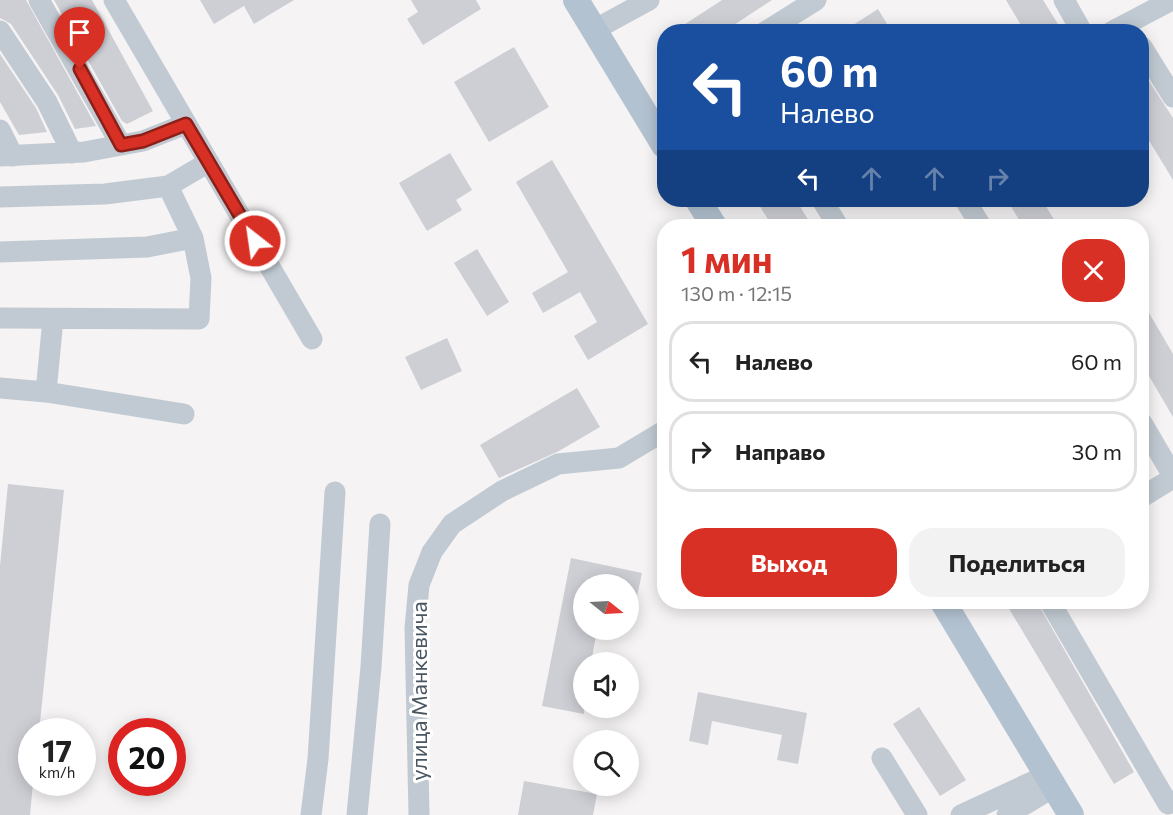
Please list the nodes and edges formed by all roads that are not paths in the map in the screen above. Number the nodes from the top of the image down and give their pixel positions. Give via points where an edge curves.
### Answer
1 (39, 0) edge
2 (114, 0) edge
3 (576, 0) edge
4 (649, 0) edge
5 (816, 0) edge
6 (1064, 0) edge
7 (1172, 0) edge
8 (778, 24) edge
9 (1078, 24) edge
10 (1131, 24) edge
11 (0, 30) edge
12 (594, 30) junction
13 (1149, 58) edge
14 (1173, 97) edge
15 (186, 124) junction
16 (657, 128) edge
17 (0, 130) edge
18 (121, 145) junction
19 (72, 153) junction
20 (7, 156) edge
21 (208, 162) junction
22 (168, 186) junction
23 (0, 198) edge
24 (193, 238) junction
25 (0, 252) edge
26 (0, 318) edge
27 (53, 319) junction
28 (312, 339) dead end
29 (0, 388) edge
30 (46, 392) junction
31 (184, 414) dead end
32 (657, 434) edge
33 (1149, 435) edge
34 (1173, 477) edge
35 (335, 492) dead end
36 (1149, 492) edge
37 (380, 524) dead end
38 (951, 609) edge
39 (1054, 609) edge
40 (882, 758) dead end
41 (1050, 781) junction
42 (1173, 801) edge
43 (310, 815) edge
44 (357, 815) edge
45 (419, 815) edge
46 (917, 815) edge
47 (961, 815) edge
48 (1007, 815) edge
49 (1071, 815) edge

1 - 18 street
2 - 15 street
3 - 12 main road
4 - 12 street
5 - 8 street
6 - 9 street
7 - 10 street
11 - 19 street via 47,102
12 - 16 main road
13 - 14 street
15 - 18 street
15 - 21 street
17 - 20 street
18 - 19 street
19 - 20 street
21 - 22 street
21 - 28 street
22 - 23 street via 105,195
22 - 24 street
24 - 25 street via 147,247
24 - 27 street via 201,278 199,319
26 - 27 street
27 - 30 street
29 - 30 street
30 - 31 street
32 - 45 street, улица Манкевича via 619,458 558,464 502,491 453,524 432,552 419,585 415,628
33 - 34 street
34 - 36 street
35 - 43 street via 318,759
37 - 44 street
38 - 41 main road
39 - 42 street via 1168,804
40 - 46 street
41 - 47 street
41 - 48 street
41 - 49 main road

